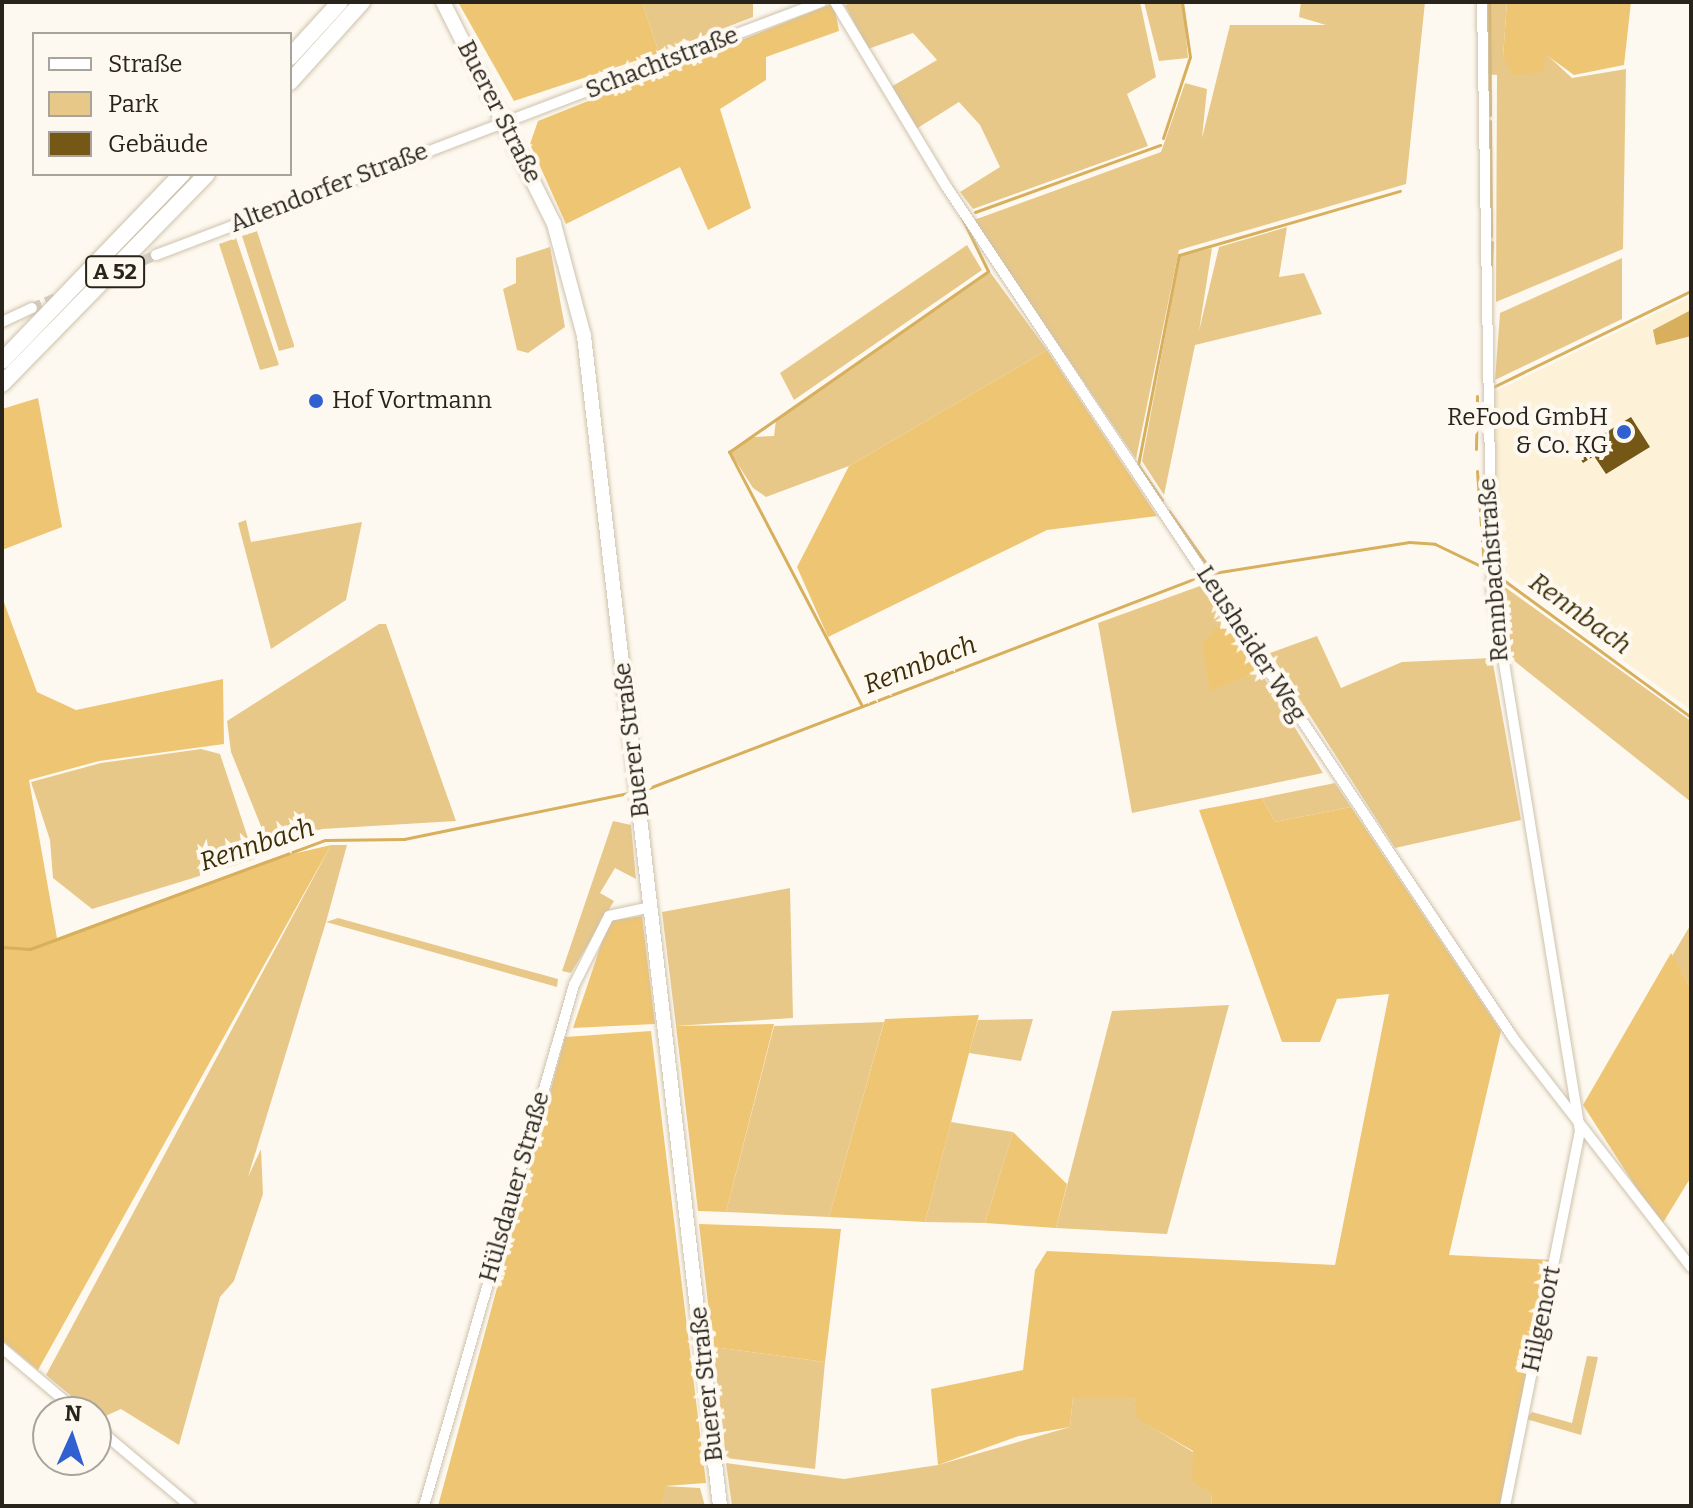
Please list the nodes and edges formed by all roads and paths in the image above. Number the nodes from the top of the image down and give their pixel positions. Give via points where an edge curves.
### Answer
1 (340, 2) edge
2 (362, 2) edge
3 (443, 2) edge
4 (821, 2) edge
5 (835, 2) edge
6 (1482, 2) edge
7 (292, 55) edge
8 (292, 80) edge
9 (503, 123) junction
10 (180, 176) edge
11 (205, 176) edge
12 (156, 255) tunnel mouth
13 (32, 308) tunnel mouth
14 (2, 322) edge
15 (2, 361) edge
16 (2, 384) edge
17 (651, 907) junction
18 (1580, 1131) junction
19 (1691, 1267) edge
20 (2, 1348) edge
21 (59, 1396) edge
22 (112, 1440) edge
23 (190, 1506) edge
24 (424, 1506) edge
25 (720, 1506) edge
26 (1505, 1506) edge

1 - 7 highway
2 - 8 highway
3 - 9 main road, Buerer Straße
4 - 9 street, Schachtstraße
5 - 18 street, Leusheider Weg via 1047,340
6 - 18 street, Rennbachstraße via 1492,589
9 - 12 street, Altendorfer Straße
9 - 17 main road, Buerer Straße via 554,224 584,336
10 - 15 highway, A 52
11 - 16 highway, A 52
13 - 14 street
17 - 24 street, Hülsdauer Straße via 609,916 574,985
17 - 25 main road, Buerer Straße
18 - 19 street, Leusheider Weg
18 - 26 street, Hilgenort
20 - 21 street
22 - 23 street

